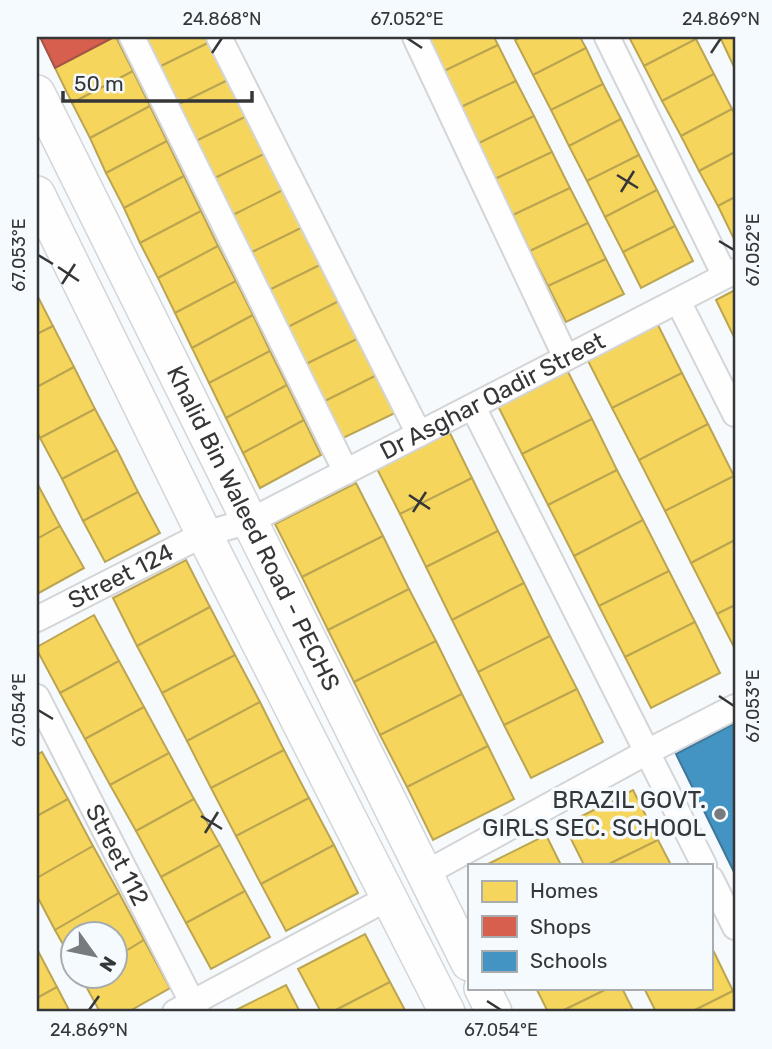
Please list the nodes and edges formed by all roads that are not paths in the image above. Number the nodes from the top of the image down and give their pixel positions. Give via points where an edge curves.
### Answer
1 (132, 37) edge
2 (219, 37) edge
3 (415, 37) edge
4 (607, 37) edge
5 (37, 93) edge
6 (37, 194) edge
7 (730, 273) edge
8 (678, 301) junction
9 (566, 358) junction
10 (473, 407) junction
11 (735, 414) edge
12 (419, 434) junction
13 (346, 472) junction
14 (250, 522) junction
15 (204, 534) junction
16 (37, 619) edge
17 (37, 697) edge
18 (735, 707) edge
19 (647, 752) junction
20 (703, 864) edge
21 (424, 874) junction
22 (712, 880) edge
23 (388, 898) junction
24 (735, 927) edge
25 (468, 961) edge
26 (483, 990) edge
27 (188, 1009) edge
28 (447, 1012) edge
29 (494, 1012) edge

1 - 13 street
2 - 12 street
3 - 9 street
4 - 7 street
5 - 14 main road, Khalid Bin Waleed Road - PECHS
6 - 15 main road, Khalid Bin Waleed Road - PECHS
7 - 8 street, Dr Asghar Qadir Street
8 - 9 street, Dr Asghar Qadir Street
8 - 11 street
9 - 10 street, Dr Asghar Qadir Street
10 - 12 street, Dr Asghar Qadir Street
10 - 19 street
12 - 13 street, Dr Asghar Qadir Street
13 - 14 street, Dr Asghar Qadir Street
14 - 15 street, Street 124
14 - 21 main road, Khalid Bin Waleed Road - PECHS
15 - 16 street, Street 124
15 - 23 main road, Khalid Bin Waleed Road - PECHS
17 - 27 street, Street 112
18 - 19 street
19 - 20 street
19 - 21 street
21 - 25 main road, Khalid Bin Waleed Road - PECHS
22 - 24 street
23 - 27 street
23 - 28 main road, Khalid Bin Waleed Road - PECHS
26 - 29 main road

